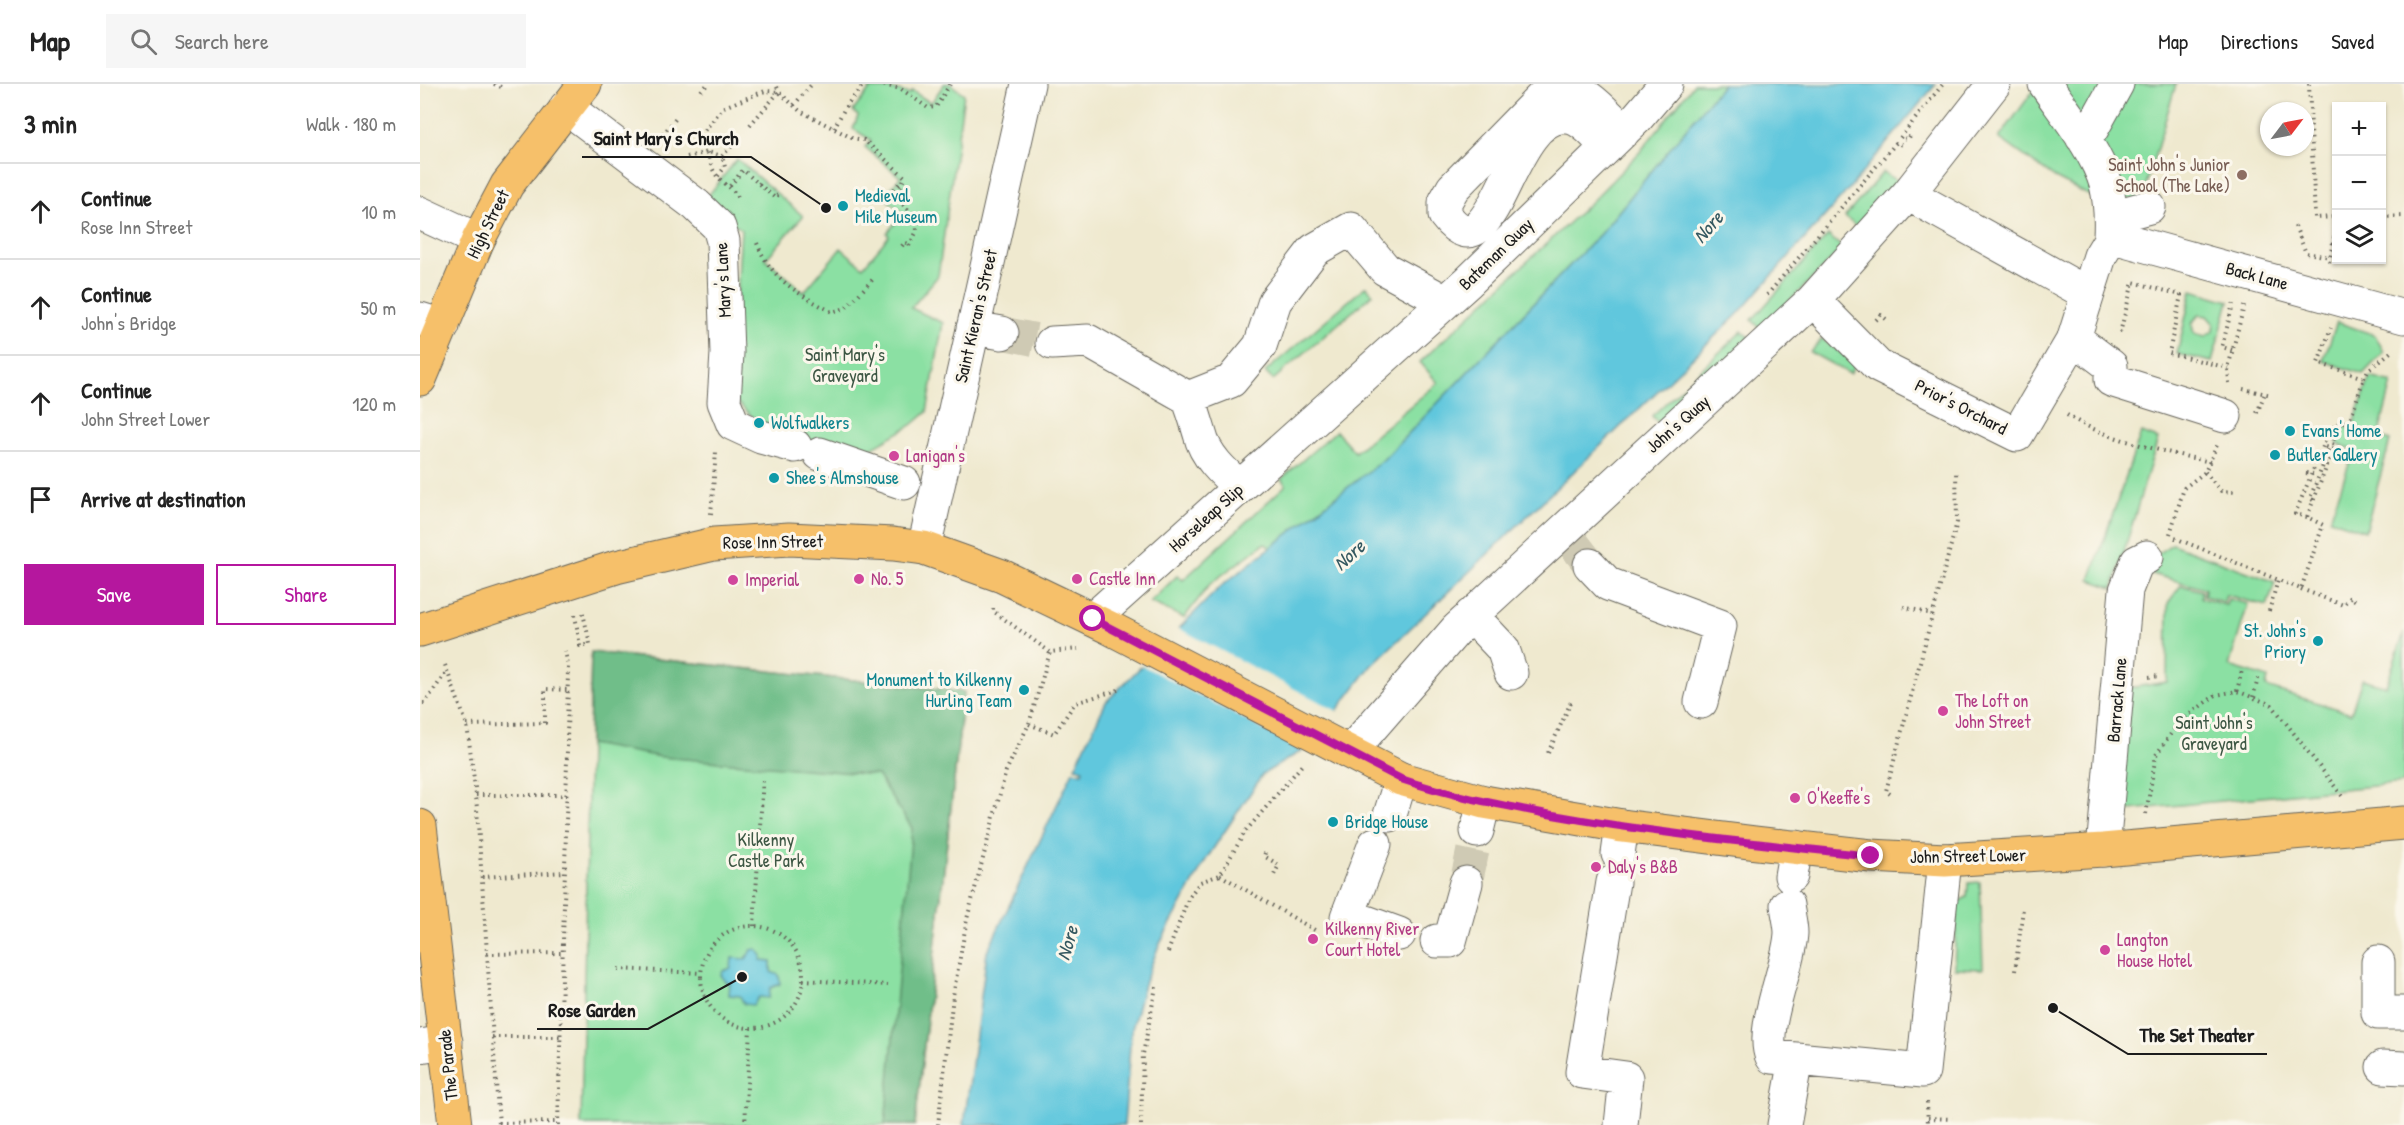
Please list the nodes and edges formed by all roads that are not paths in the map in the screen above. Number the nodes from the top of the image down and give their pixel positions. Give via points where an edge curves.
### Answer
1 (1028, 84) edge
2 (1666, 84) edge
3 (1994, 84) edge
4 (2045, 84) edge
5 (2117, 84) edge
6 (575, 96) edge
7 (2082, 137) junction
8 (1616, 139) junction
9 (1908, 194) junction
10 (2149, 207) dead end
11 (420, 213) edge
12 (2110, 236) junction
13 (478, 240) junction
14 (2088, 294) junction
15 (1813, 300) junction
16 (1442, 305) junction
17 (2404, 317) edge
18 (431, 323) edge
19 (2074, 338) junction
20 (1052, 343) tunnel mouth
21 (420, 379) edge
22 (1188, 398) junction
23 (1319, 416) joint
24 (2225, 416) road end
25 (904, 483) dead end
26 (1240, 487) junction
27 (1575, 546) junction
28 (924, 548) junction
29 (2147, 557) dead end
30 (1471, 615) junction
31 (1107, 626) junction
32 (420, 630) edge
33 (1511, 673) dead end
34 (1701, 702) dead end
35 (1340, 747) junction
36 (1401, 779) junction
37 (1390, 815) dead end
38 (2404, 823) edge
39 (420, 826) edge
40 (1375, 844) dead end
41 (2103, 850) junction
42 (1618, 854) junction
43 (1945, 860) junction
44 (1791, 876) junction
45 (1466, 883) tunnel mouth
46 (1399, 934) dead end
47 (1444, 941) dead end
48 (427, 952) edge
49 (2378, 962) dead end
50 (2404, 1013) edge
51 (433, 1044) edge
52 (1796, 1059) junction
53 (455, 1125) edge
54 (1621, 1125) edge
55 (1784, 1125) edge

1 - 28 street, Saint Kieran's Street via 987,330
2 - 8 street, Bateman Quay
3 - 9 street, John's Quay
4 - 7 street, Prior's Orchard
5 - 7 street via 2092,129
6 - 13 main road, High Street via 507,185
6 - 25 street, Mary's Lane via 719,227 723,241 727,353 724,402 733,424 761,437
7 - 12 street, Prior's Orchard via 2105,183
8 - 8 street via 1568,117 1554,119 1542,126 1516,158 1490,215 1480,227 1468,232 1455,228 1444,215 1445,202 1453,188 1555,87 1576,89
8 - 16 street, Bateman Quay
9 - 14 street
9 - 15 street, John's Quay
10 - 12 street via 2126,213
11 - 13 street
12 - 14 street, Prior's Orchard
12 - 17 street, Back Lane
13 - 18 main road, High Street
14 - 19 street, Prior's Orchard
15 - 19 street, Prior's Orchard via 1878,366 2017,435
15 - 27 street, John's Quay
16 - 22 street via 1433,295 1386,268 1351,229 1314,250 1275,302 1260,346 1231,381
16 - 23 street, Bateman Quay
18 - 21 main road, High Street
19 - 24 street via 2111,366 2111,380
20 - 22 street via 1088,341
22 - 26 street via 1200,435 1217,465
23 - 26 street, Horseleap Slip
26 - 31 street, Horseleap Slip
27 - 30 street, John's Quay
27 - 34 street via 1608,584 1720,626
28 - 31 main road, Rose Inn Street via 1002,576
28 - 32 main road, Rose Inn Street via 789,538 714,544 616,567
29 - 41 street, Barrack Lane via 2137,562 2126,590
30 - 33 street via 1503,649
30 - 35 street, John's Quay
31 - 35 main road, Rose Inn Street
35 - 36 main road, John Street Lower
36 - 37 street
36 - 42 main road, John Street Lower via 1481,817
38 - 41 main road, John Street Lower
39 - 48 main road, The Parade
40 - 46 street via 1357,920
41 - 43 main road, John Street Lower
42 - 44 main road, John Street Lower
42 - 54 street via 1582,1072 1626,1078
43 - 44 main road, John Street Lower via 1871,856
43 - 52 street via 1923,1071
44 - 52 street via 1791,933 1768,1049 1772,1058
45 - 47 street
48 - 51 main road, The Parade
49 - 50 street via 2378,1013
51 - 53 main road, The Parade
52 - 55 street

